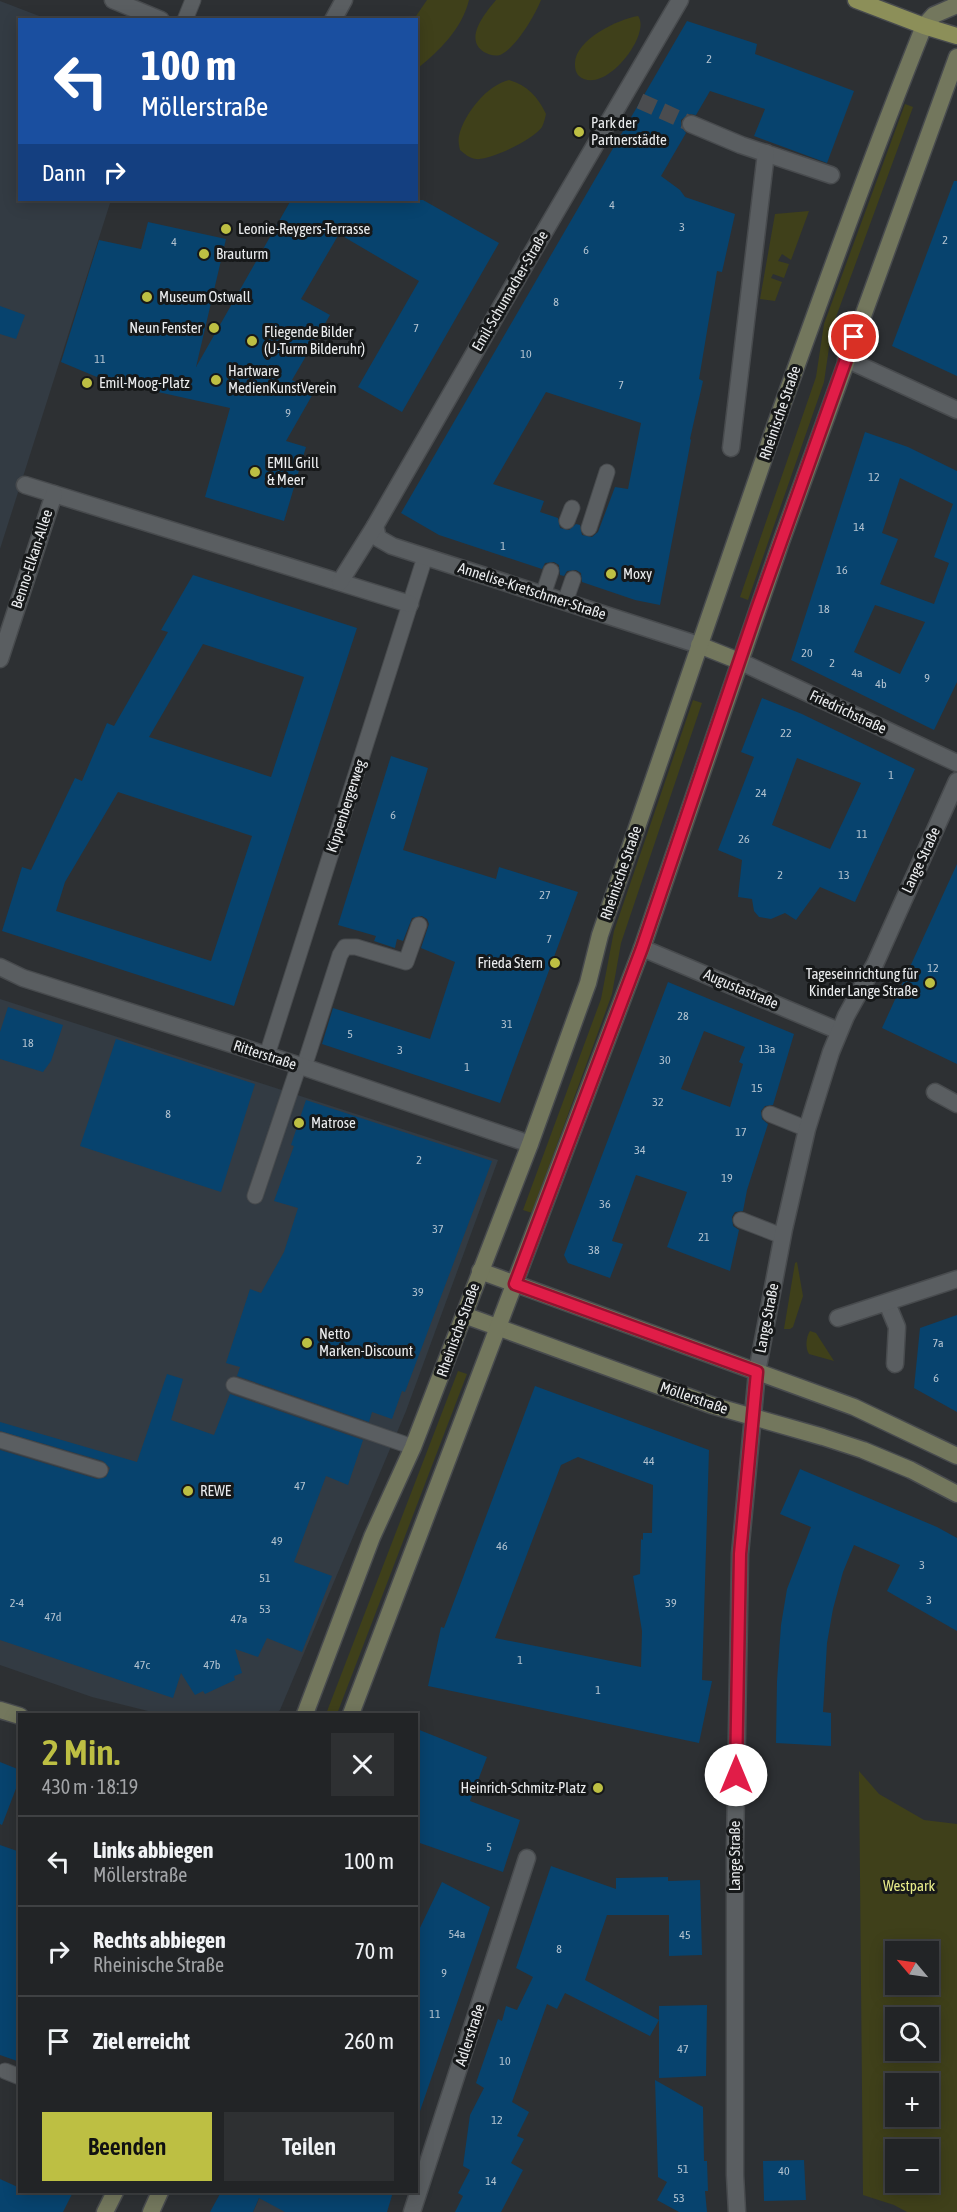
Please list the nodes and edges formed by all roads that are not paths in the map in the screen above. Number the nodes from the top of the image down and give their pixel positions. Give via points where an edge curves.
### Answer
1 (113, 0) edge
2 (193, 0) edge
3 (344, 0) edge
4 (680, 0) edge
5 (855, 0) edge
6 (957, 5) edge
7 (156, 18) edge
8 (186, 18) edge
9 (334, 18) edge
10 (924, 26) junction
11 (957, 36) edge
12 (957, 57) edge
13 (624, 94) junction
14 (640, 101) tunnel mouth
15 (691, 124) tunnel mouth
16 (766, 153) junction
17 (831, 175) dead end
18 (846, 359) junction
19 (957, 410) edge
20 (731, 448) dead end
21 (607, 472) dead end
22 (25, 485) dead end
23 (54, 494) junction
24 (375, 526) junction
25 (589, 528) dead end
26 (425, 557) junction
27 (550, 572) dead end
28 (573, 579) dead end
29 (340, 582) junction
30 (543, 595) junction
31 (565, 602) junction
32 (410, 604) junction
33 (699, 645) junction
34 (0, 659) edge
35 (739, 661) junction
36 (957, 763) edge
37 (957, 781) edge
38 (419, 924) dead end
39 (642, 948) junction
40 (0, 967) edge
41 (838, 1031) junction
42 (267, 1055) junction
43 (301, 1066) junction
44 (934, 1092) dead end
45 (957, 1104) edge
46 (770, 1114) dead end
47 (807, 1129) junction
48 (530, 1144) junction
49 (255, 1196) dead end
50 (741, 1220) dead end
51 (782, 1236) junction
52 (480, 1271) junction
53 (957, 1279) edge
54 (515, 1284) junction
55 (887, 1303) junction
56 (464, 1315) junction
57 (838, 1318) dead end
58 (499, 1328) junction
59 (895, 1364) dead end
60 (757, 1372) junction
61 (234, 1385) dead end
62 (753, 1418) junction
63 (0, 1440) edge
64 (413, 1447) junction
65 (957, 1456) edge
66 (100, 1470) dead end
67 (957, 1494) edge
68 (0, 1710) edge
69 (305, 1713) edge
70 (351, 1713) edge
71 (18, 1715) edge
72 (527, 1858) dead end
73 (5, 2071) dead end
74 (18, 2076) edge
75 (114, 2193) edge
76 (160, 2193) edge
77 (105, 2212) edge
78 (151, 2212) edge
79 (412, 2212) edge
80 (737, 2212) edge

1 - 7 street
2 - 8 lane
3 - 9 street
4 - 13 street, Emil-Schumacher-Straße
5 - 10 main road
6 - 10 main road via 934,15
10 - 11 main road
10 - 33 main road, Rheinische Straße via 832,264
12 - 18 main road
13 - 14 street
13 - 24 street, Emil-Schumacher-Straße
15 - 16 street
16 - 17 street via 797,158
16 - 20 street
18 - 19 street
18 - 35 main road
21 - 25 lane
22 - 23 street
23 - 29 street
23 - 34 street, Benno-Elkan-Allee
24 - 26 street, Annelise-Kretschmer-Straße via 378,538
24 - 29 street, Emil-Schumacher-Straße
26 - 30 street, Annelise-Kretschmer-Straße
26 - 32 lane, Kippenbergerweg
27 - 30 lane
28 - 31 lane
29 - 32 street
30 - 31 street, Annelise-Kretschmer-Straße
31 - 33 street, Annelise-Kretschmer-Straße
32 - 42 lane, Kippenbergerweg
33 - 35 main road
33 - 48 main road, Rheinische Straße via 600,935 588,983
35 - 36 street, Friedrichstraße
35 - 39 main road
37 - 41 street, Lange Straße via 875,964
38 - 43 lane via 406,962 345,947
39 - 41 street, Augustastraße
39 - 54 main road
40 - 42 street, Ritterstraße via 23,978
41 - 47 street, Lange Straße
42 - 43 street, Ritterstraße
43 - 48 street, Ritterstraße
43 - 49 lane
44 - 45 street
46 - 47 lane
47 - 51 street, Lange Straße
48 - 52 main road, Rheinische Straße
50 - 51 lane
51 - 60 street, Lange Straße
52 - 54 main road
52 - 56 main road, Rheinische Straße
53 - 55 street
54 - 58 main road
54 - 60 main road
55 - 57 street
55 - 59 street via 897,1327
56 - 58 main road, Möllerstraße
56 - 64 main road, Rheinische Straße
58 - 62 main road, Möllerstraße
58 - 70 main road
60 - 62 street, Lange Straße
60 - 65 main road via 854,1407
61 - 64 lane
62 - 67 main road, Möllerstraße via 863,1450
62 - 80 street, Lange Straße via 740,1554 736,1719
63 - 66 lane
64 - 69 main road, Rheinische Straße via 372,1537
68 - 71 main road
72 - 79 street, Adlerstraße
73 - 74 lane
75 - 77 main road
76 - 78 main road

